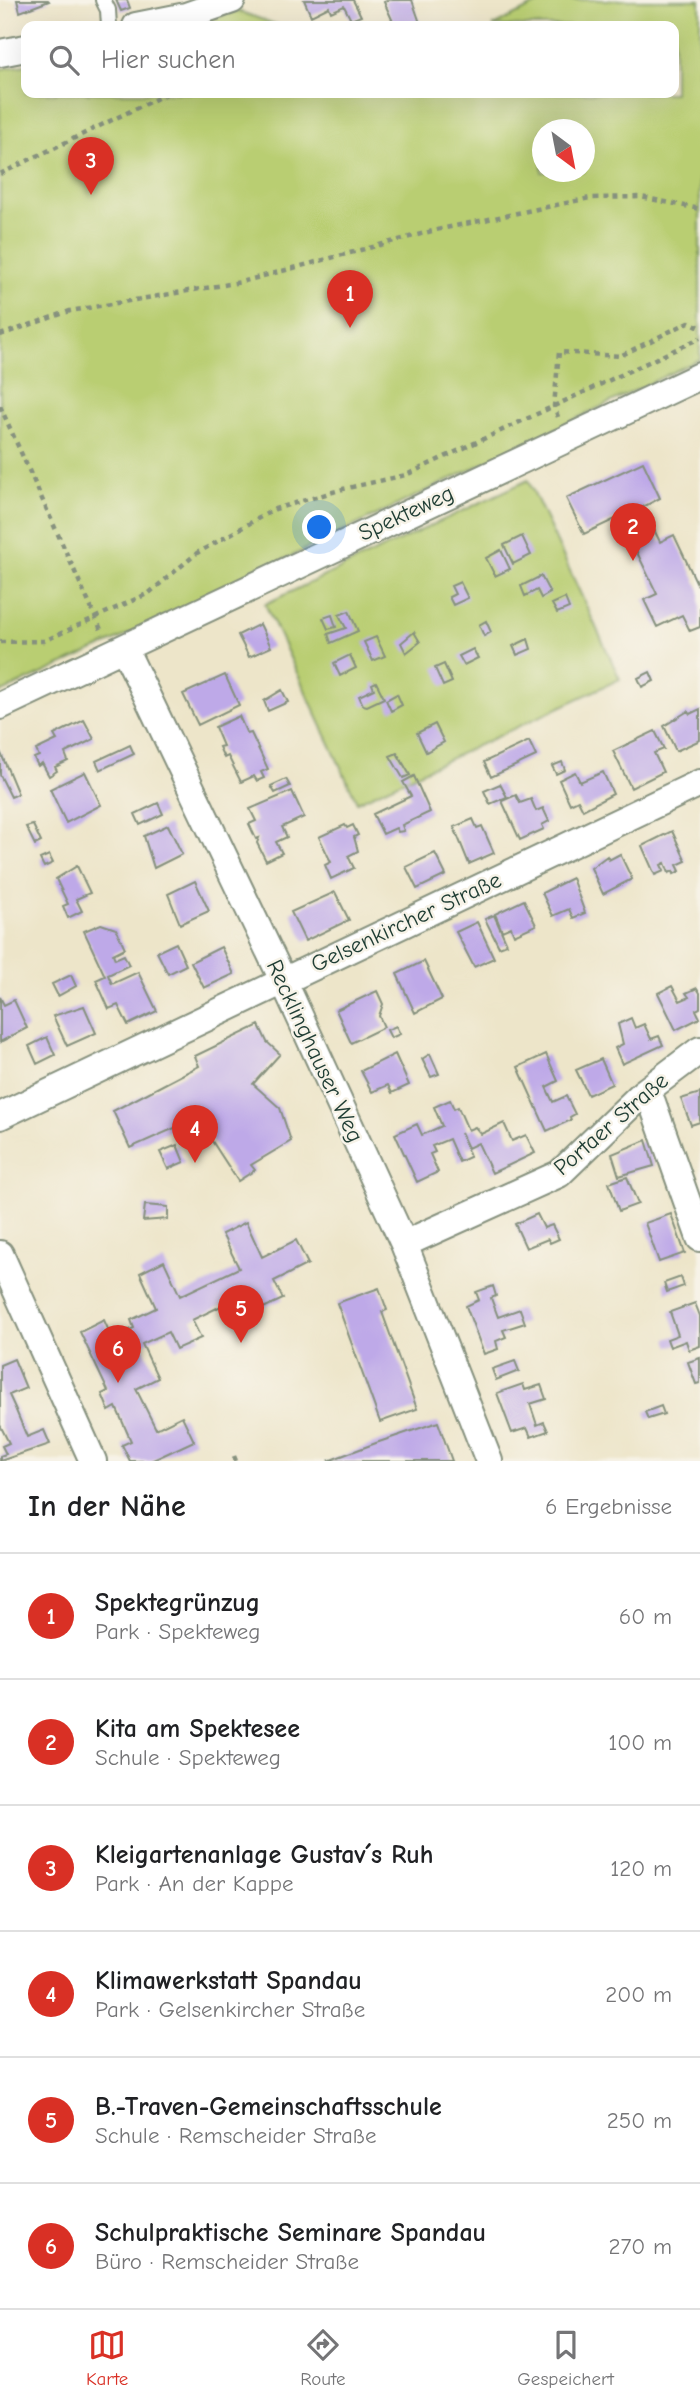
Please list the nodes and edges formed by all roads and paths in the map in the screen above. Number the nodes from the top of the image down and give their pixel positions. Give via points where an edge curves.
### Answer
1 (103, 0) edge
2 (232, 0) edge
3 (109, 21) edge
4 (161, 21) edge
5 (21, 49) edge
6 (0, 53) edge
7 (158, 98) edge
8 (0, 174) edge
9 (700, 209) edge
10 (700, 327) edge
11 (0, 335) edge
12 (700, 338) edge
13 (700, 376) edge
14 (0, 406) edge
15 (554, 406) junction
16 (95, 619) junction
17 (0, 642) edge
18 (124, 648) junction
19 (0, 706) edge
20 (700, 783) edge
21 (283, 980) junction
22 (700, 1050) edge
23 (643, 1093) junction
24 (0, 1116) edge
25 (700, 1238) edge
26 (404, 1244) junction
27 (0, 1254) edge
28 (93, 1461) edge
29 (489, 1461) edge

1 - 3 lane
2 - 4 street
5 - 6 street
7 - 8 path
9 - 11 path via 641,197 590,198 436,230 241,282 70,311
10 - 15 path via 689,321 620,356 559,352
12 - 15 path
13 - 18 street, Spekteweg
14 - 16 path
15 - 16 path via 406,475 275,509 197,553 149,593
16 - 17 path via 44,641
18 - 19 street, Spekteweg
18 - 21 street, Recklinghauser Weg
20 - 21 street, Gelsenkircher Straße
21 - 24 street, Gelsenkircher Straße
21 - 26 street, Recklinghauser Weg
22 - 23 street, Portaer Straße
23 - 25 street via 652,1102
23 - 26 street, Portaer Straße via 559,1174
26 - 29 street, Recklinghauser Weg
27 - 28 street

